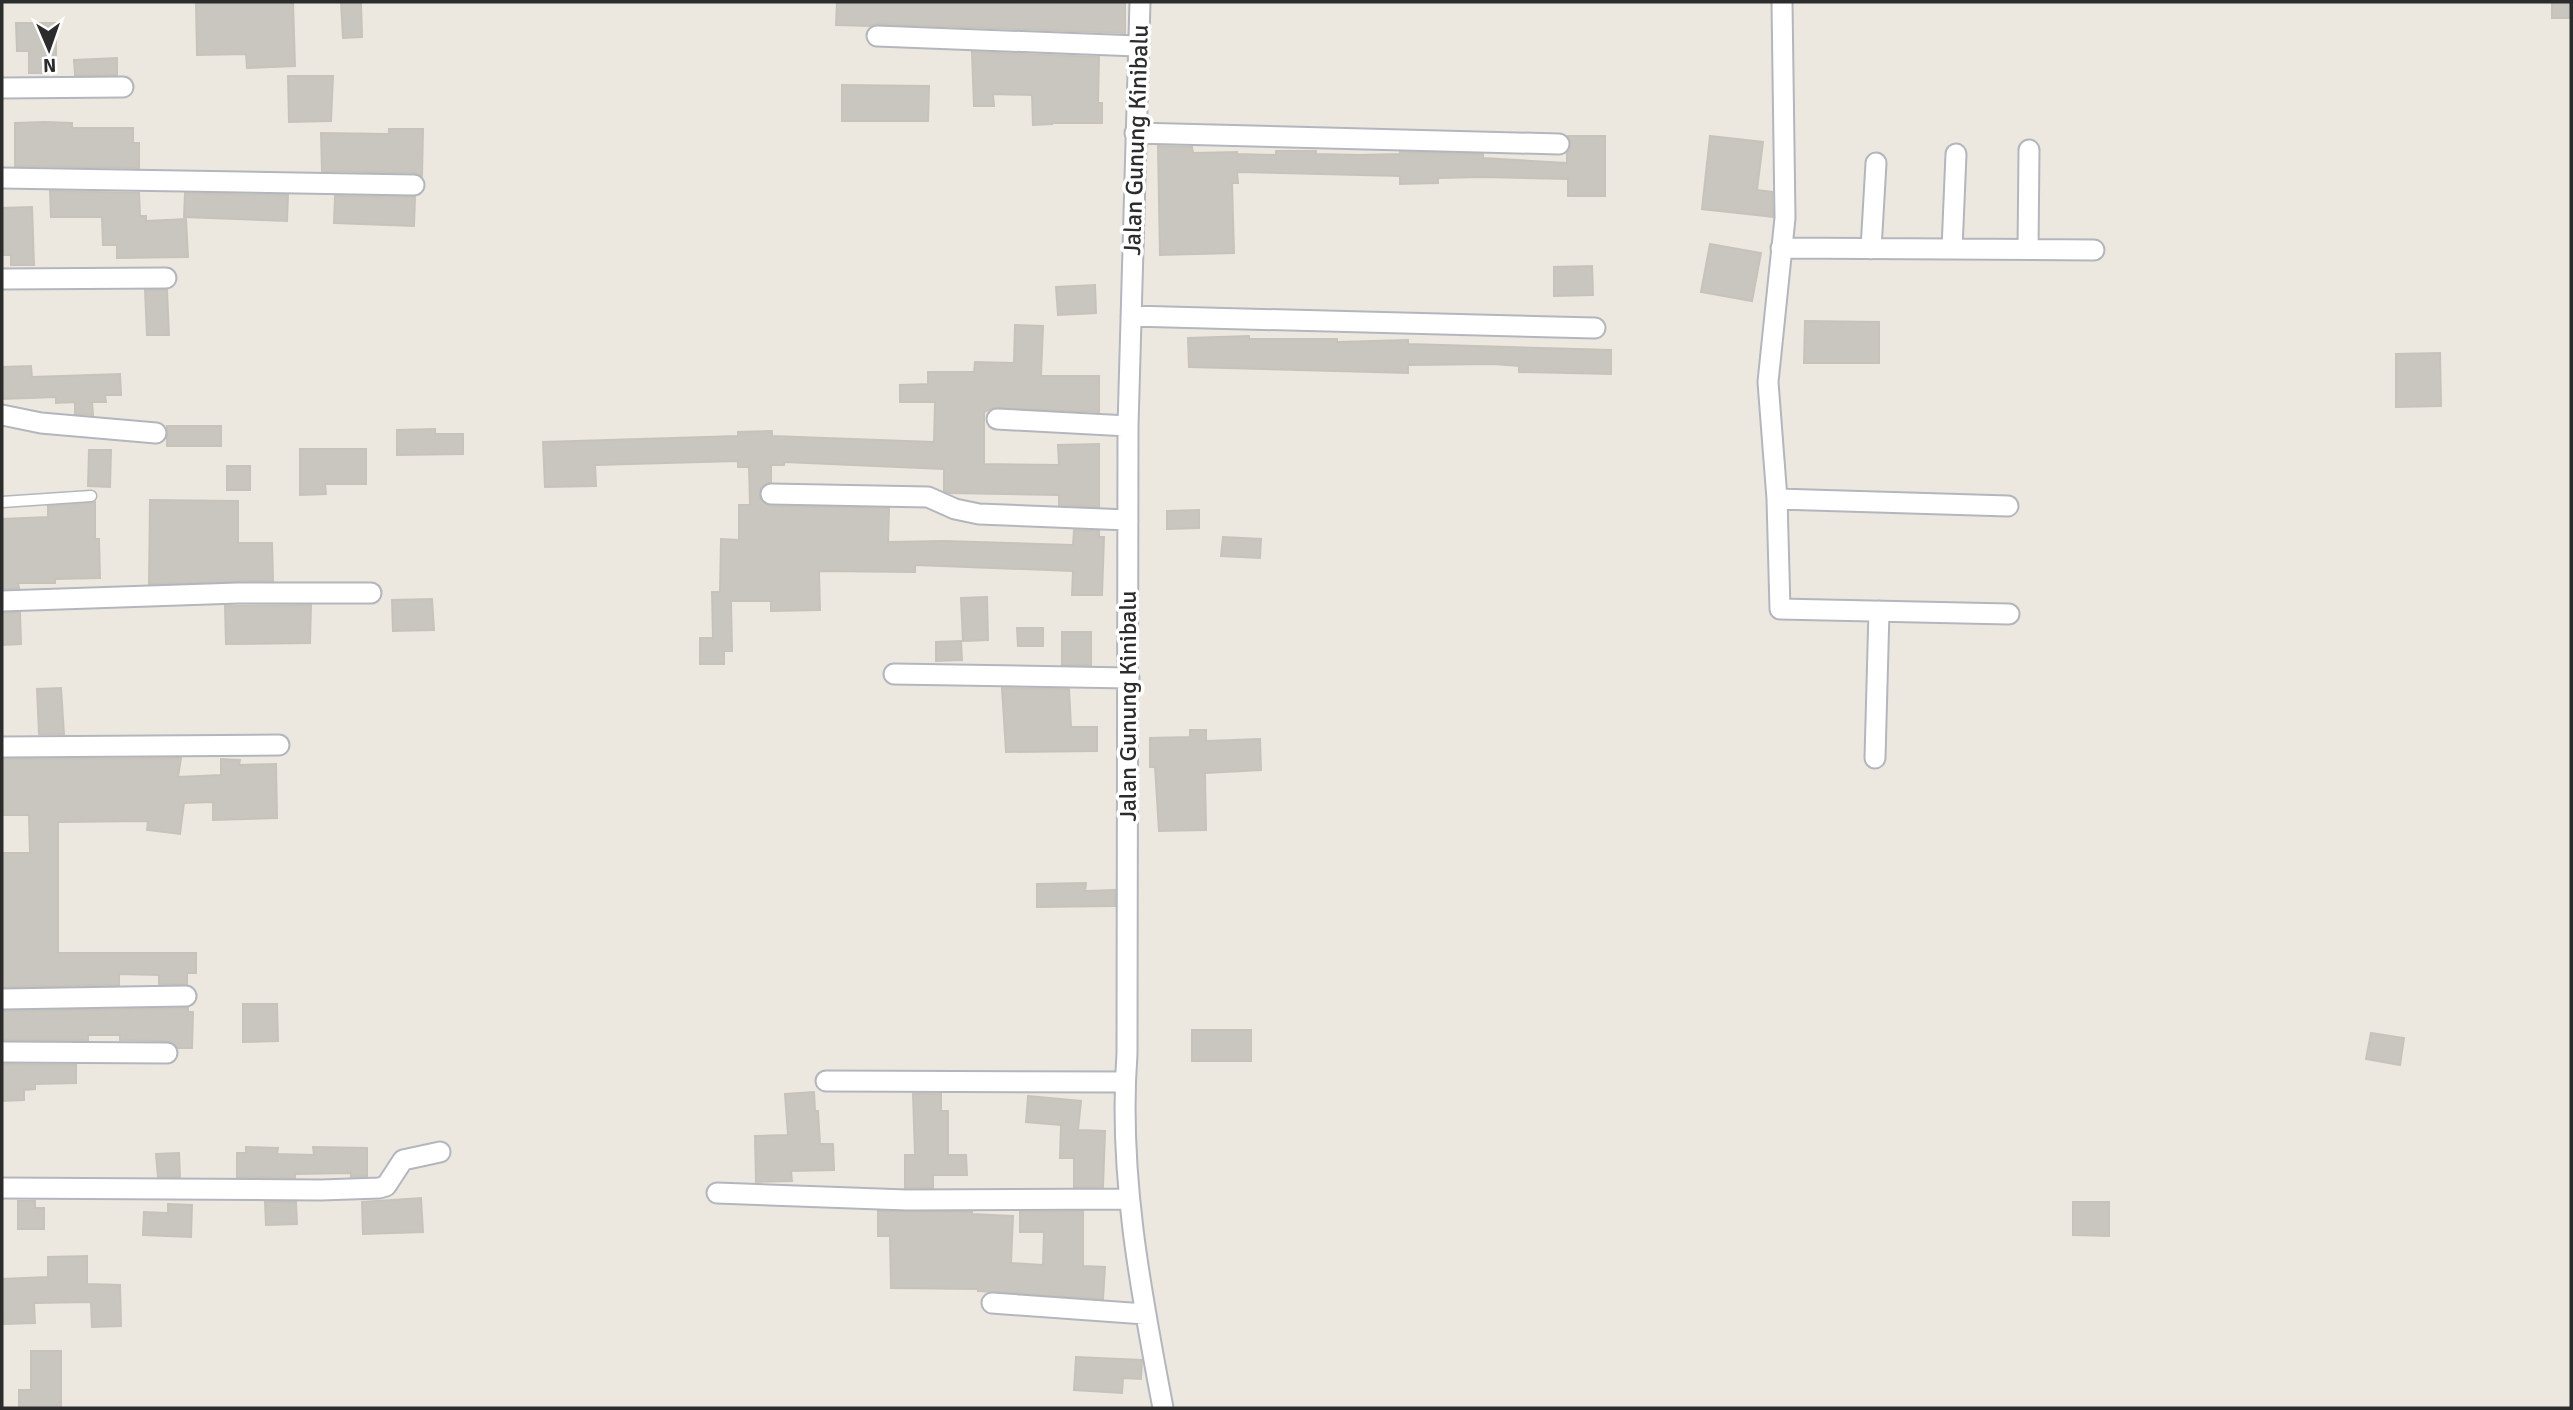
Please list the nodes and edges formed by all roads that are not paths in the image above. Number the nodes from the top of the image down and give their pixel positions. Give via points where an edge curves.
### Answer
1 (1140, 2) edge
2 (1782, 2) edge
3 (877, 36) dead end
4 (1137, 46) junction
5 (2, 88) edge
6 (123, 88) dead end
7 (1135, 133) junction
8 (1559, 144) dead end
9 (2029, 150) dead end
10 (1956, 154) dead end
11 (1876, 163) dead end
12 (2, 178) edge
13 (414, 185) dead end
14 (1781, 248) junction
15 (1871, 249) junction
16 (1952, 249) junction
17 (2028, 250) junction
18 (2094, 250) dead end
19 (166, 278) dead end
20 (2, 279) edge
21 (1131, 316) junction
22 (1595, 328) dead end
23 (2, 415) edge
24 (997, 419) dead end
25 (1128, 426) junction
26 (156, 433) dead end
27 (771, 494) dead end
28 (91, 496) dead end
29 (1777, 499) junction
30 (2, 502) edge
31 (2008, 506) dead end
32 (1128, 520) junction
33 (371, 593) dead end
34 (2, 601) edge
35 (1879, 611) junction
36 (2009, 614) dead end
37 (894, 674) dead end
38 (1129, 678) junction
39 (279, 745) dead end
40 (2, 747) edge
41 (1875, 758) dead end
42 (186, 996) dead end
43 (2, 999) edge
44 (2, 1052) edge
45 (167, 1053) dead end
46 (826, 1081) dead end
47 (1125, 1082) junction
48 (440, 1152) dead end
49 (2, 1188) edge
50 (717, 1193) dead end
51 (1128, 1199) junction
52 (992, 1303) dead end
53 (1145, 1314) junction
54 (1163, 1408) edge

1 - 4 street, Jalan Gunung Kinibalu
2 - 14 street via 1786,140
3 - 4 street
4 - 7 street, Jalan Gunung Kinibalu
5 - 6 street
7 - 8 street
7 - 21 street, Jalan Gunung Kinibalu
9 - 17 street
10 - 16 street
11 - 15 street
12 - 13 street
14 - 15 street
14 - 29 street via 1768,382
15 - 16 street
16 - 17 street
17 - 18 street
19 - 20 street
21 - 22 street
21 - 25 street, Jalan Gunung Kinibalu
23 - 26 street
24 - 25 street
25 - 32 street, Jalan Gunung Kinibalu
27 - 32 street via 928,497 979,514
28 - 30 lane
29 - 31 street
29 - 35 street via 1780,609
32 - 38 street, Jalan Gunung Kinibalu
33 - 34 street
35 - 36 street
35 - 41 street
37 - 38 street
38 - 47 street, Jalan Gunung Kinibalu
39 - 40 street
42 - 43 street
44 - 45 street
46 - 47 street
47 - 51 street, Jalan Gunung Kinibalu
48 - 49 street via 403,1160 386,1186 379,1188
50 - 51 street via 907,1200
51 - 53 street, Jalan Gunung Kinibalu
52 - 53 street
53 - 54 street, Jalan Gunung Kinibalu

